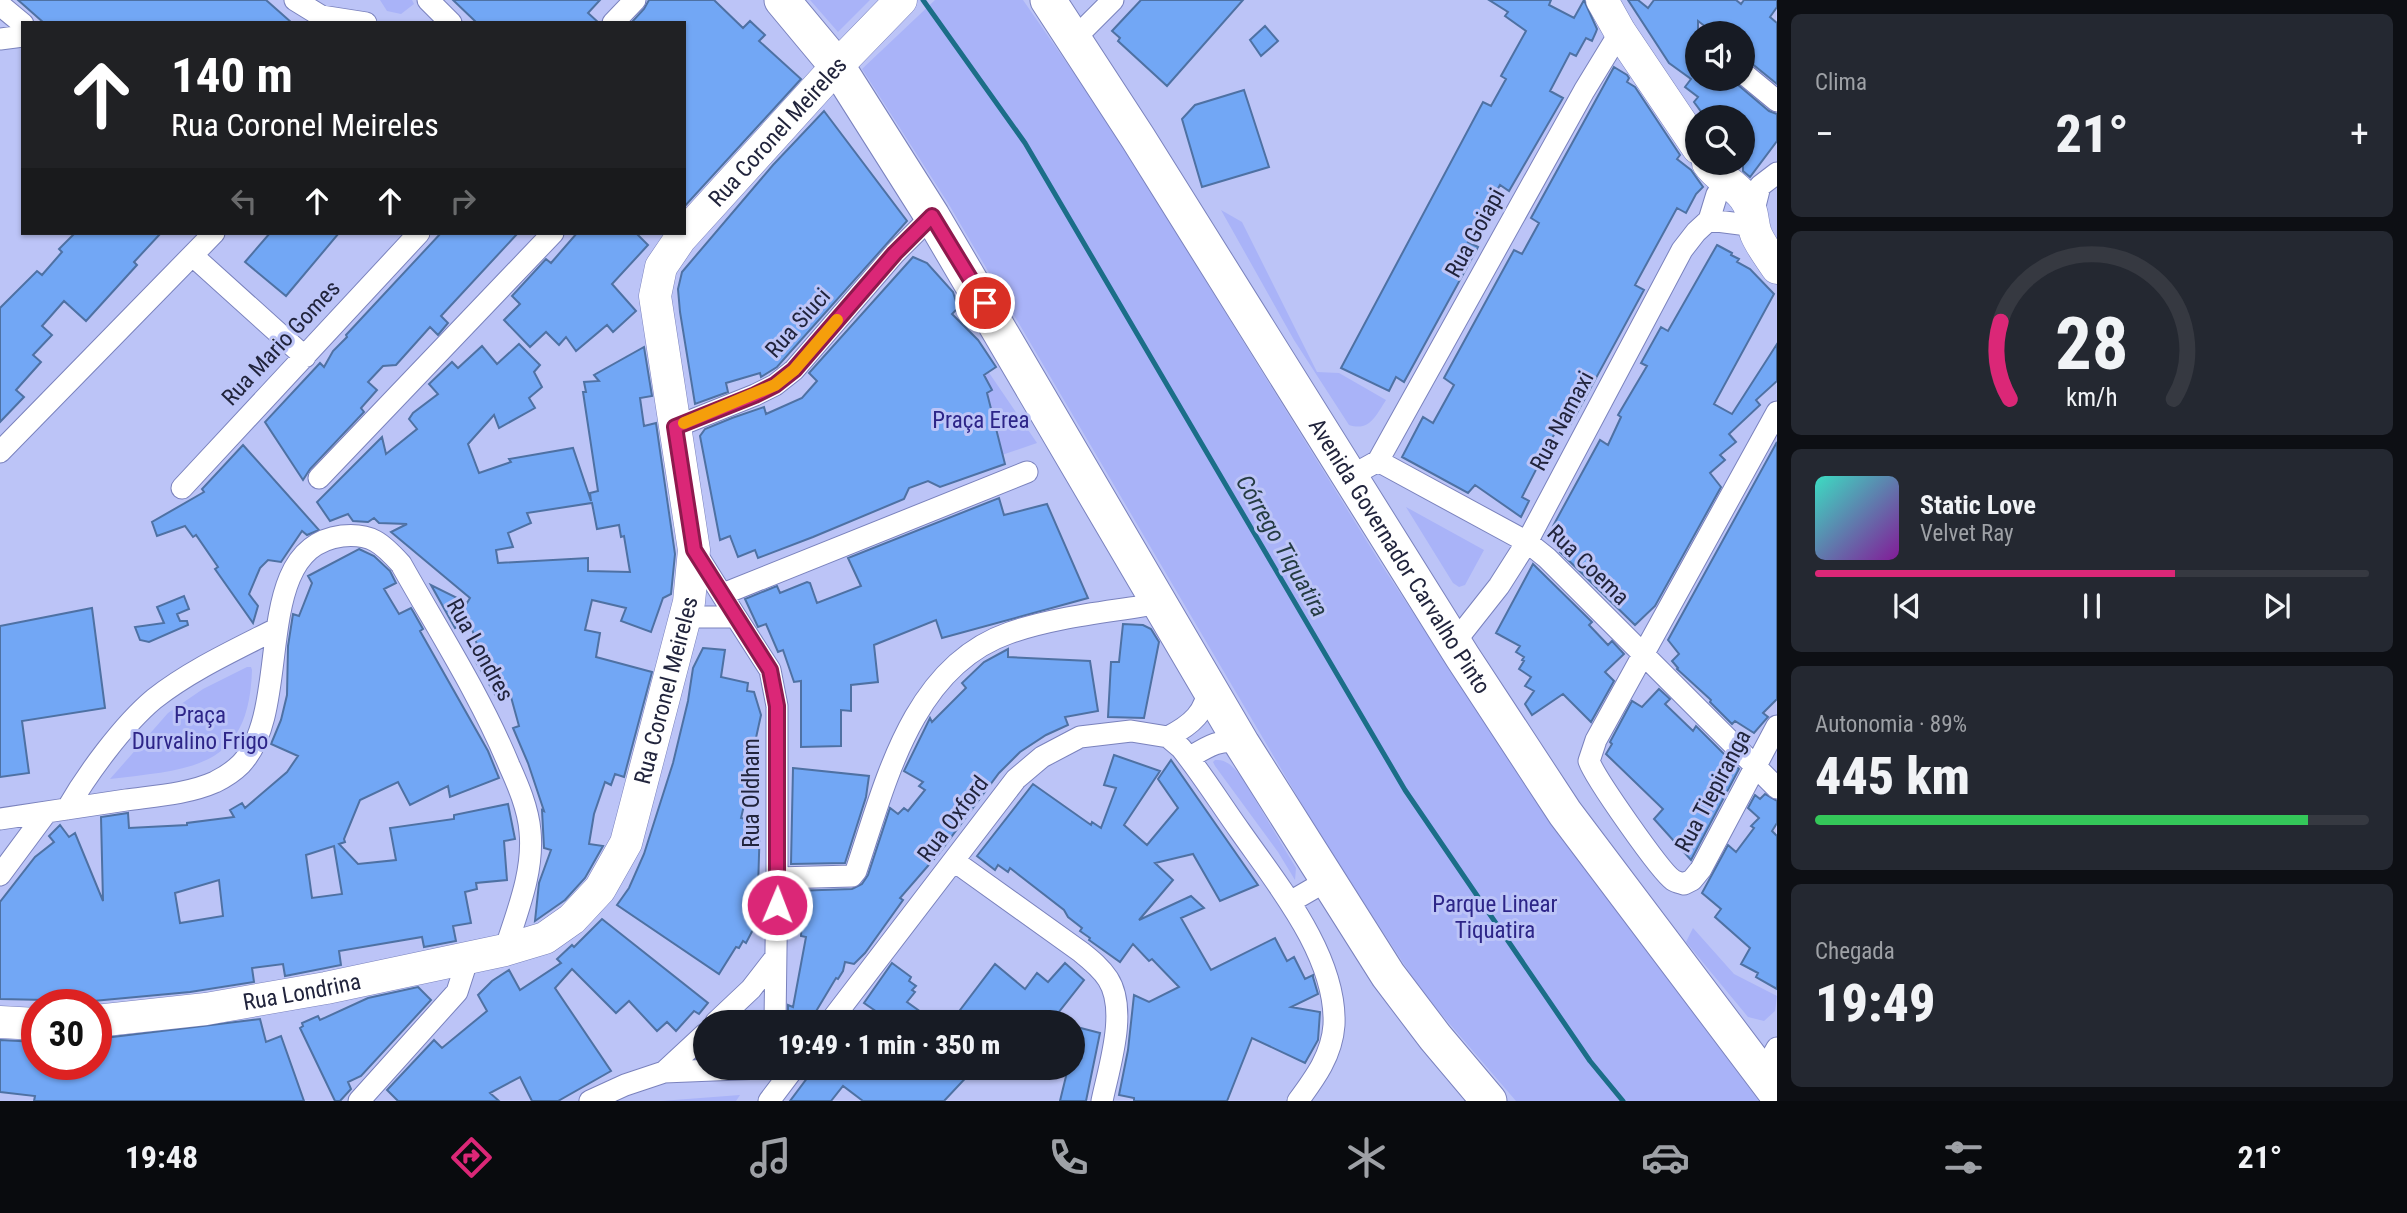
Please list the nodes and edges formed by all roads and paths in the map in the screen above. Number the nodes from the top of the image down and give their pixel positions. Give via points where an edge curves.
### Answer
1 (295, 0) edge
2 (340, 0) edge
3 (428, 0) edge
4 (635, 0) edge
5 (782, 0) edge
6 (901, 0) edge
7 (1048, 0) edge
8 (1113, 0) edge
9 (1602, 0) edge
10 (0, 5) edge
11 (322, 19) edge
12 (344, 21) edge
13 (449, 21) edge
14 (615, 21) edge
15 (21, 22) edge
16 (1620, 32) junction
17 (21, 36) edge
18 (1074, 38) junction
19 (0, 39) edge
20 (837, 66) junction
21 (1755, 83) edge
22 (1777, 100) edge
23 (1685, 129) edge
24 (1777, 173) edge
25 (1732, 199) edge
26 (932, 216) junction
27 (686, 225) edge
28 (212, 235) edge
29 (417, 235) edge
30 (551, 235) edge
31 (676, 236) edge
32 (193, 256) junction
33 (1777, 268) edge
34 (305, 357) junction
35 (1777, 412) edge
36 (675, 427) junction
37 (0, 452) edge
38 (1364, 468) junction
39 (1027, 472) dead end
40 (319, 478) dead end
41 (181, 488) dead end
42 (1527, 542) junction
43 (694, 550) junction
44 (723, 594) junction
45 (1161, 603) junction
46 (685, 617) junction
47 (736, 617) junction
48 (276, 629) junction
49 (1454, 643) junction
50 (1642, 655) junction
51 (1208, 686) junction
52 (1777, 726) edge
53 (1168, 737) junction
54 (1242, 744) junction
55 (1189, 758) junction
56 (1755, 766) junction
57 (1777, 788) edge
58 (56, 811) junction
59 (0, 819) edge
60 (954, 861) junction
61 (0, 875) edge
62 (778, 878) junction
63 (1328, 880) junction
64 (1290, 902) junction
65 (505, 950) junction
66 (468, 958) junction
67 (775, 958) junction
68 (729, 1010) edge
69 (775, 1010) edge
70 (839, 1010) edge
71 (112, 1019) edge
72 (0, 1022) edge
73 (21, 1023) edge
74 (693, 1045) edge
75 (693, 1071) edge
76 (664, 1072) junction
77 (1772, 1072) edge
78 (784, 1080) edge
79 (771, 1097) edge
80 (359, 1101) edge
81 (590, 1101) edge
82 (1102, 1101) edge
83 (1298, 1101) edge
84 (1489, 1101) edge

1 - 11 street
2 - 11 street
3 - 13 street
4 - 14 street
5 - 20 main road
6 - 20 street, Rua Coronel Meireles
7 - 18 main road, Avenida Governador Carvalho Pinto
8 - 18 street
9 - 16 street
10 - 15 street
11 - 12 street
16 - 23 street
16 - 38 street, Rua Goiapi
17 - 19 street
18 - 38 main road, Avenida Governador Carvalho Pinto
20 - 26 main road
20 - 27 street, Rua Coronel Meireles
21 - 22 street
24 - 25 street, Rua Namaxi
25 - 33 street
25 - 42 street, Rua Namaxi via 1682,250
26 - 36 street, Rua Siuci via 794,370 775,385
26 - 45 main road
28 - 32 street
29 - 34 street, Rua Mario Gomes
30 - 40 street
31 - 36 street, Rua Coronel Meireles via 661,267 655,296
32 - 34 street
32 - 37 street
34 - 41 street, Rua Mario Gomes
35 - 50 street
36 - 43 street, Rua Coronel Meireles
38 - 42 street, Rua Coema
38 - 49 main road, Avenida Governador Carvalho Pinto
39 - 44 street
42 - 49 street, Rua Namaxi
42 - 50 street, Rua Coema
43 - 44 street, Rua Oldham
43 - 46 street, Rua Coronel Meireles
44 - 47 street, Rua Oldham
45 - 51 main road
45 - 62 street via 1008,633 974,650 939,684 898,748 852,876
46 - 47 street
46 - 65 street, Rua Coronel Meireles via 626,843 600,889 572,919 545,938
47 - 62 street, Rua Oldham via 770,670 777,706
48 - 58 street via 213,661 154,700
48 - 58 street, Rua Londres via 269,700 259,736 241,764 216,782 184,792
48 - 65 street, Rua Londres via 288,581 303,554 326,538 360,534 384,545 401,564 495,730 520,791 530,829 530,854 526,884
49 - 77 main road, Avenida Governador Carvalho Pinto via 1565,813
50 - 56 street, Rua Coema
50 - 56 street, Rua Tiepiranga via 1589,761 1675,881 1684,884 1701,869
51 - 53 street via 1203,709
51 - 54 main road
52 - 56 street, Rua Tiepiranga
53 - 55 street
53 - 60 street, Rua Oxford via 1131,730 1080,737 1042,757 1016,779
54 - 55 street via 1233,740 1218,743
54 - 63 main road
55 - 64 street
56 - 57 street, Rua Coema
58 - 59 street, Rua Londres
58 - 61 street
60 - 70 street, Rua Oxford
60 - 82 street via 1081,952 1109,981 1116,1000 1115,1037
62 - 67 street, Rua Oldham
63 - 64 street
63 - 84 main road via 1388,975
64 - 83 street via 1332,989 1334,1026 1328,1054
65 - 66 street, Rua Londrina
66 - 71 street, Rua Londrina via 206,1009
66 - 80 street via 457,992
67 - 68 street
67 - 69 street, Rua Oldham
72 - 73 street
74 - 76 street
75 - 76 street
76 - 81 street
78 - 79 street

